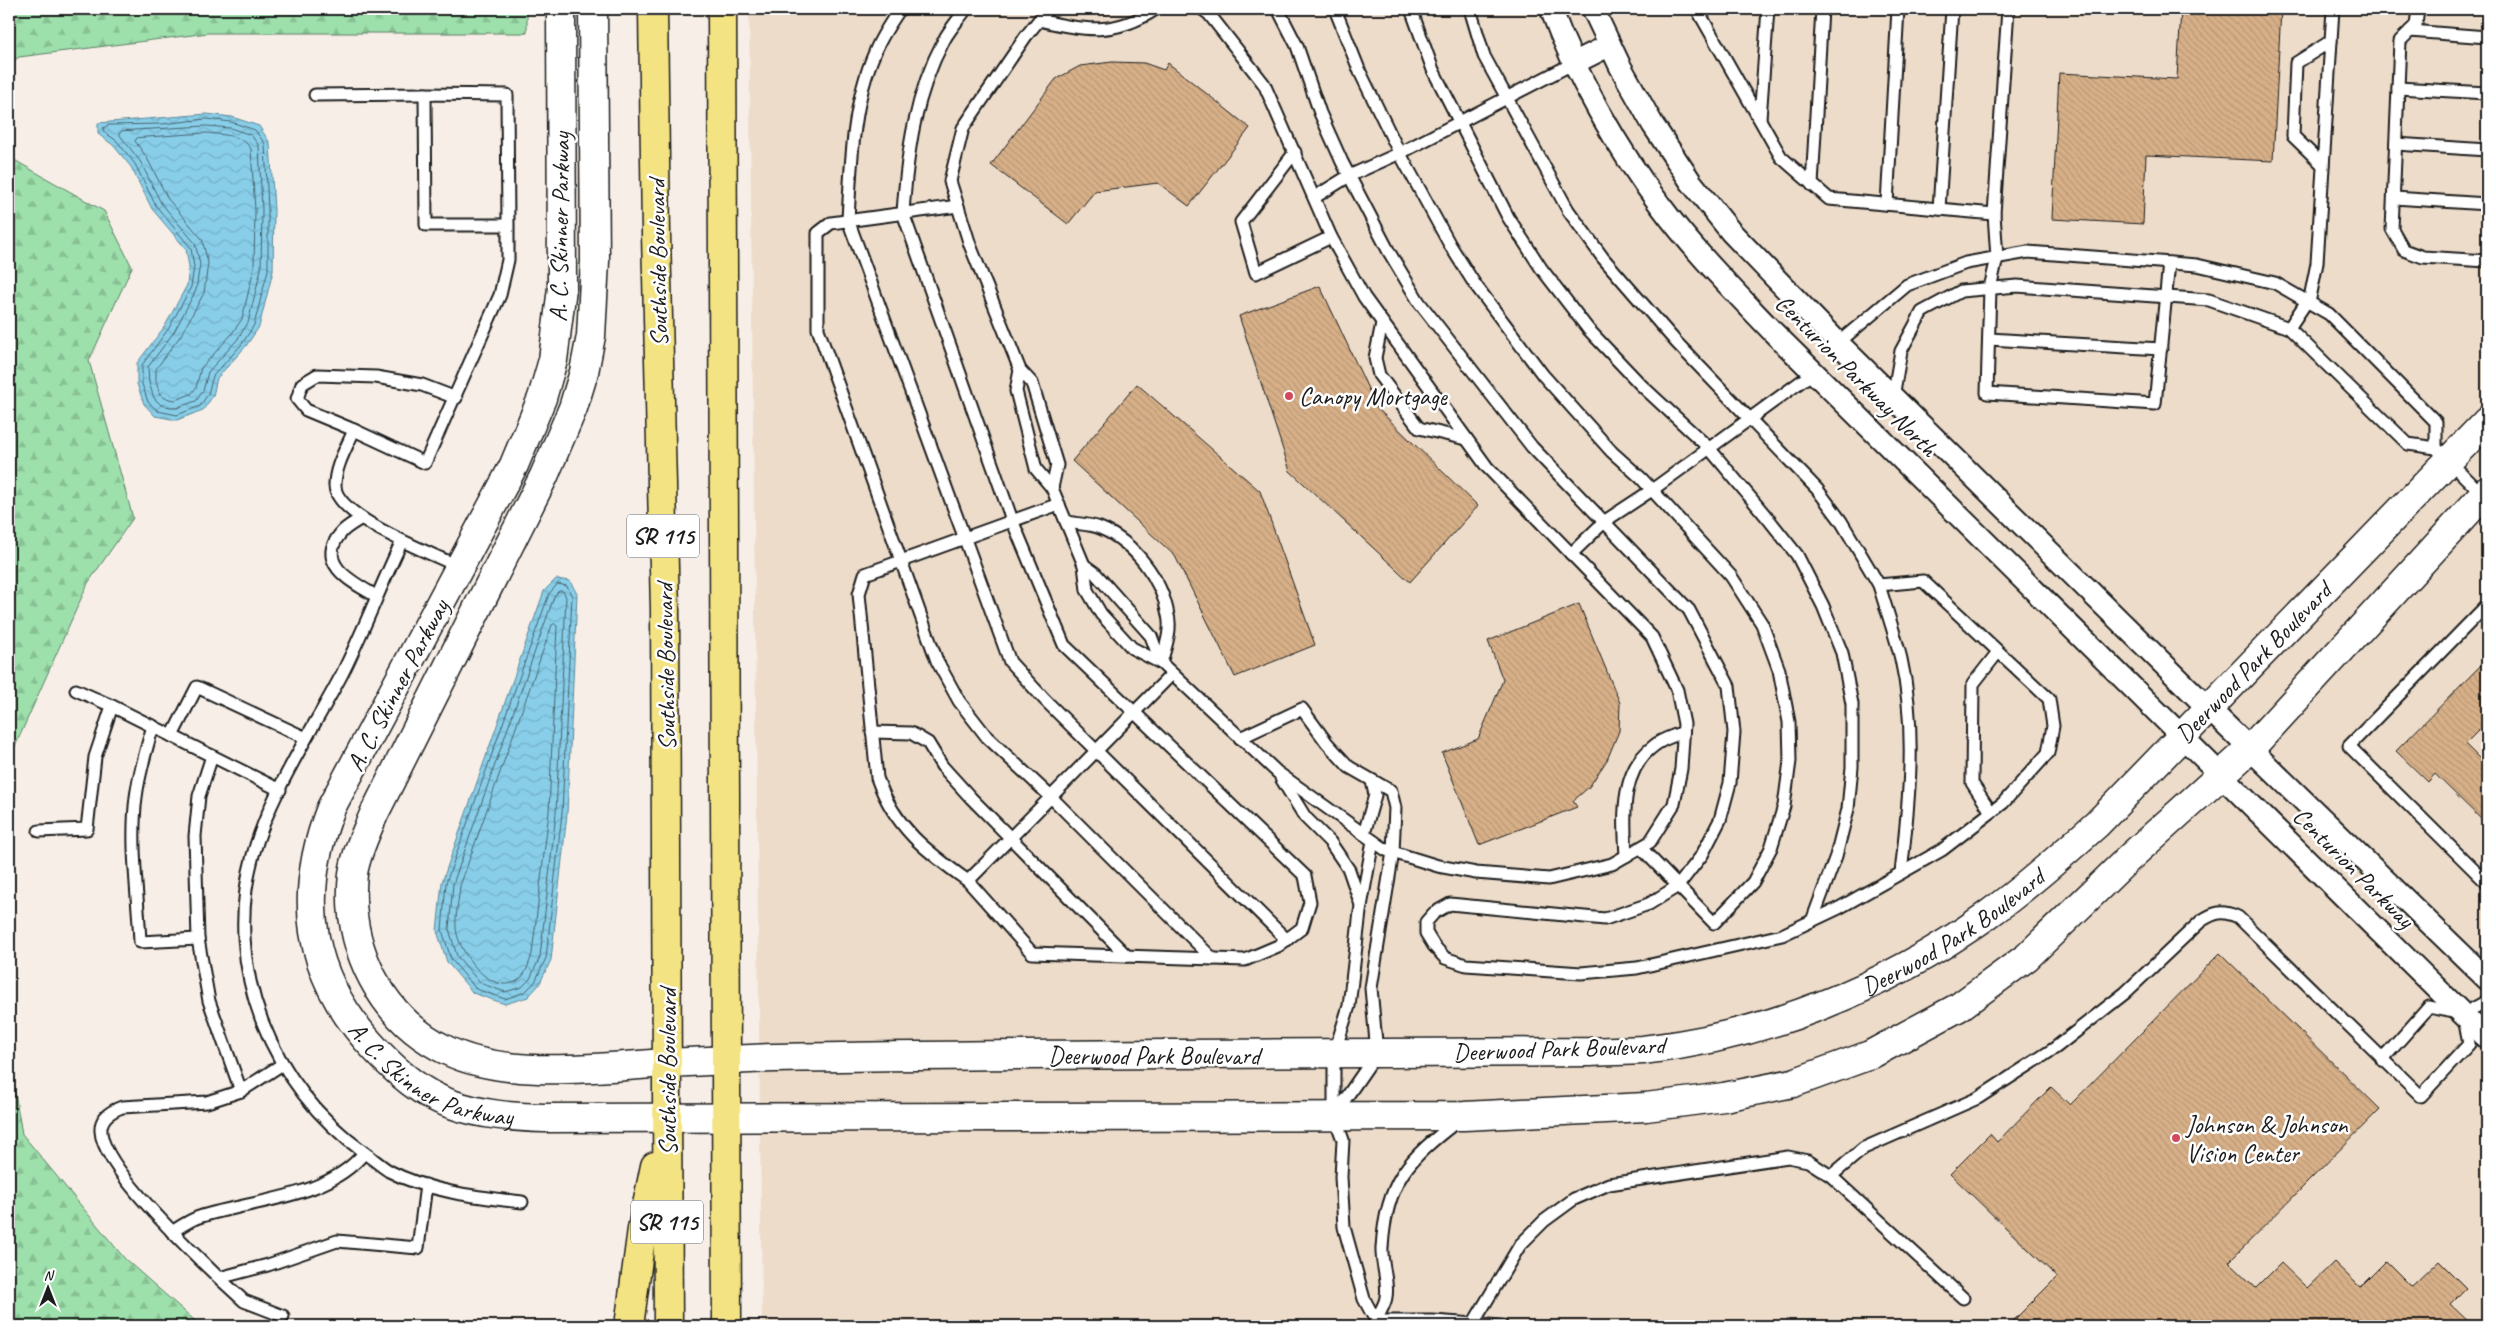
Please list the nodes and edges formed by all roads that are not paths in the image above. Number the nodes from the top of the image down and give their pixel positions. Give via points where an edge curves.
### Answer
1 (561, 9) edge
2 (593, 9) edge
3 (653, 9) edge
4 (722, 9) edge
5 (900, 9) edge
6 (966, 9) edge
7 (1048, 9) edge
8 (1156, 9) edge
9 (1202, 9) edge
10 (1278, 9) edge
11 (1335, 9) edge
12 (1411, 9) edge
13 (1470, 9) edge
14 (1552, 9) edge
15 (1593, 9) edge
16 (1697, 9) edge
17 (1768, 9) edge
18 (1822, 9) edge
19 (1898, 9) edge
20 (1952, 9) edge
21 (2008, 9) edge
22 (2333, 9) edge
23 (2418, 9) edge
24 (1039, 20) junction
25 (2410, 31) junction
26 (2487, 37) edge
27 (2331, 41) junction
28 (1610, 45) junction
29 (1576, 62) junction
30 (2398, 88) junction
31 (2487, 92) edge
32 (315, 94) dead end
33 (425, 94) junction
34 (1506, 98) junction
35 (1760, 120) junction
36 (1460, 122) junction
37 (2396, 144) junction
38 (2487, 150) edge
39 (1295, 152) junction
40 (1400, 153) junction
41 (2323, 165) junction
42 (1349, 176) junction
43 (1812, 184) junction
44 (1314, 197) junction
45 (2394, 198) junction
46 (1886, 204) junction
47 (2487, 204) edge
48 (958, 206) junction
49 (1939, 209) junction
50 (903, 213) junction
51 (1994, 214) junction
52 (848, 220) junction
53 (508, 224) junction
54 (1332, 237) junction
55 (1996, 258) junction
56 (2487, 261) edge
57 (2169, 263) junction
58 (1990, 288) junction
59 (2167, 297) junction
60 (2308, 302) junction
61 (1382, 323) junction
62 (2289, 328) junction
63 (1989, 339) junction
64 (1838, 343) junction
65 (2161, 349) junction
66 (1020, 370) junction
67 (1814, 372) junction
68 (1893, 397) junction
69 (456, 398) junction
70 (1751, 418) junction
71 (2487, 421) edge
72 (354, 430) junction
73 (1466, 438) junction
74 (1710, 448) junction
75 (2442, 454) junction
76 (1052, 488) junction
77 (1652, 490) junction
78 (2486, 495) edge
79 (1059, 504) junction
80 (360, 519) junction
81 (1012, 520) junction
82 (1605, 521) junction
83 (1066, 522) junction
84 (964, 538) junction
85 (402, 541) junction
86 (1571, 554) junction
87 (902, 561) junction
88 (1084, 565) junction
89 (460, 566) junction
90 (1879, 585) junction
91 (376, 596) junction
92 (2487, 605) edge
93 (1998, 652) junction
94 (1161, 663) junction
95 (1172, 674) junction
96 (76, 690) dead end
97 (112, 706) junction
98 (2207, 707) junction
99 (1135, 711) junction
100 (153, 726) junction
101 (872, 732) junction
102 (1683, 732) junction
103 (2182, 735) junction
104 (172, 736) junction
105 (306, 738) junction
106 (1240, 738) junction
107 (2252, 748) junction
108 (1096, 751) junction
109 (212, 756) junction
110 (1277, 772) junction
111 (2223, 775) junction
112 (1372, 781) junction
113 (280, 790) junction
114 (1051, 797) junction
115 (1991, 812) junction
116 (39, 831) dead end
117 (1364, 834) junction
118 (1010, 838) junction
119 (1374, 841) junction
120 (1641, 848) junction
121 (1393, 852) junction
122 (1626, 856) junction
123 (1901, 873) junction
124 (968, 881) junction
125 (2487, 883) edge
126 (1678, 886) junction
127 (1361, 906) junction
128 (1812, 921) junction
129 (198, 939) junction
130 (1286, 940) junction
131 (1127, 956) junction
132 (1213, 959) junction
133 (2487, 979) edge
134 (2487, 1001) edge
135 (2463, 1014) junction
136 (2487, 1038) edge
137 (1377, 1053) junction
138 (1334, 1054) junction
139 (726, 1060) junction
140 (2382, 1060) junction
141 (667, 1063) junction
142 (281, 1065) junction
143 (240, 1091) junction
144 (1334, 1115) junction
145 (1464, 1116) junction
146 (667, 1118) junction
147 (726, 1118) junction
148 (364, 1153) junction
149 (1830, 1176) junction
150 (426, 1185) junction
151 (522, 1202) dead end
152 (172, 1232) junction
153 (219, 1278) junction
154 (1963, 1298) dead end
155 (283, 1316) dead end
156 (1474, 1322) junction
157 (1376, 1324) edge
158 (629, 1326) edge
159 (668, 1326) edge
160 (727, 1326) edge
161 (1502, 1326) edge

1 - 89 main road, A. C. Skinner Parkway via 562,288 553,360 530,432
2 - 141 main road, A. C. Skinner Parkway via 595,261 591,336 584,372 573,408 544,476 374,814 355,862 352,914 360,950 383,995 420,1035 451,1053 491,1065 515,1068
3 - 141 highway, Southside Boulevard / SR 115 via 665,610
4 - 139 highway, SR 115
5 - 52 lane via 875,52 860,102 852,154
6 - 50 lane via 945,38 918,102
7 - 24 lane
8 - 24 lane via 1137,21 1106,29 1080,30
9 - 39 lane via 1264,84
10 - 42 lane via 1297,46 1320,113
11 - 40 lane via 1360,72
12 - 36 lane via 1433,70
13 - 34 lane via 1484,56
14 - 29 street, Centurion Parkway North
15 - 28 street, Centurion Parkway North
16 - 35 lane
17 - 35 lane
18 - 43 lane
19 - 46 lane
20 - 49 lane
21 - 51 lane
22 - 27 lane
23 - 25 lane via 2416,25
24 - 48 lane via 963,128 950,181
25 - 26 lane
25 - 30 lane via 2400,41
27 - 41 lane
27 - 41 lane via 2296,63 2293,136
28 - 29 street
28 - 64 street, Centurion Parkway North via 1653,125 1690,182 1731,232
29 - 34 lane
29 - 67 street, Centurion Parkway North via 1620,145 1660,205 1702,257
30 - 31 lane
30 - 37 lane
32 - 33 lane
33 - 53 lane via 507,94
33 - 53 lane via 426,224
34 - 36 lane
34 - 70 lane via 1568,210 1603,258 1676,342
35 - 43 lane via 1781,157
36 - 40 lane
36 - 74 lane via 1508,217 1541,268 1601,343
37 - 38 lane
37 - 45 lane
39 - 44 lane
39 - 54 lane via 1241,222 1256,273
40 - 42 lane
40 - 77 lane via 1450,245 1543,375 1612,452
41 - 60 lane via 2317,263
42 - 44 lane
42 - 82 lane via 1419,302 1532,447
43 - 46 lane via 1829,199
44 - 54 lane
45 - 47 lane
45 - 56 lane via 2392,228 2404,250 2423,257
46 - 49 lane
48 - 50 lane
48 - 66 lane via 970,245
49 - 51 lane
50 - 52 lane
50 - 81 lane
51 - 55 lane
52 - 84 lane
52 - 87 lane via 831,223 818,233 818,329
53 - 69 lane via 508,260 500,295
54 - 61 lane
55 - 57 lane via 2028,252
55 - 58 lane
55 - 64 lane via 1966,263 1907,285
57 - 59 lane
57 - 60 lane via 2197,265 2275,283
58 - 59 lane via 2017,286
58 - 63 lane
58 - 68 lane via 1961,291 1922,312 1900,350
59 - 62 lane via 2209,300
59 - 65 lane
60 - 62 lane
60 - 75 lane via 2329,314 2436,422
61 - 73 lane
61 - 73 lane via 1375,358 1379,375 1419,428
62 - 75 lane via 2408,444
63 - 65 lane
63 - 65 lane via 1988,393 2155,404
64 - 68 street, Centurion Parkway North
66 - 76 lane via 1016,392 1036,469
66 - 76 lane via 1032,383 1057,465
67 - 70 lane
67 - 103 street, Centurion Parkway North
68 - 98 street, Centurion Parkway North
69 - 72 lane via 426,463
69 - 72 lane via 422,385 376,377 317,375 302,384 297,398 306,410
70 - 74 lane
70 - 90 lane via 1841,521
71 - 75 main road, Deerwood Park Boulevard
72 - 80 lane via 337,470 334,487
73 - 86 lane via 1487,467
74 - 77 lane
74 - 128 lane via 1797,555 1842,653 1852,704 1852,775 1848,809 1836,856
75 - 78 lane
75 - 98 main road, Deerwood Park Boulevard
76 - 79 lane
77 - 82 lane
77 - 126 lane via 1731,576 1762,624 1779,670 1789,722 1790,761 1784,806 1771,848 1753,882 1714,923
78 - 107 main road, Deerwood Park Boulevard
79 - 81 lane
79 - 83 lane
80 - 85 lane
80 - 91 lane via 341,533 332,548 334,564 343,577
81 - 84 lane
81 - 99 lane via 1064,645
82 - 86 lane
82 - 126 lane via 1689,610 1729,686 1734,732 1730,783 1720,820 1702,855
83 - 88 lane
83 - 94 lane via 1099,527 1122,539 1158,583 1169,615 1169,636
84 - 87 lane
84 - 108 lane via 1010,662
85 - 89 lane
85 - 91 lane
86 - 102 lane via 1652,637 1677,690
87 - 101 lane via 865,574 859,594
87 - 114 lane via 937,661 959,701 987,737
88 - 94 lane via 1152,636
88 - 94 lane via 1087,590 1101,614 1132,648
89 - 146 main road, A. C. Skinner Parkway via 339,792 318,845 312,883 313,921 325,975 343,1009 366,1039 403,1076 437,1098 473,1111 511,1117
90 - 93 lane via 1923,581
90 - 123 lane via 1901,659 1909,711 1908,811
91 - 105 lane via 342,673
92 - 125 lane via 2349,746
93 - 115 lane via 1973,684 1972,783
93 - 115 lane via 2049,699 2053,726 2048,753
94 - 95 lane
95 - 99 lane
95 - 106 lane
96 - 97 lane
97 - 100 lane
97 - 116 lane via 95,757 86,828
98 - 103 main road, Deerwood Park Boulevard
98 - 107 street, Centurion Parkway
99 - 108 lane
99 - 130 lane via 1305,876 1310,902 1302,928
100 - 104 lane
100 - 129 lane via 136,797 134,836 140,942
101 - 118 lane via 910,734 928,743 942,766
101 - 124 lane via 877,778 885,801 900,824 924,849
102 - 120 lane via 1681,769 1674,804 1650,842
102 - 122 lane via 1655,745 1634,769 1624,805
103 - 111 street, Centurion Parkway
103 - 137 main road, Deerwood Park Boulevard via 2097,824 1986,917 1887,977 1844,996 1774,1022 1642,1050
104 - 105 lane via 197,687
104 - 109 lane
105 - 113 lane
106 - 110 lane
106 - 112 lane via 1302,709 1326,743 1349,767
107 - 111 main road, Deerwood Park Boulevard
107 - 133 street, Centurion Parkway
108 - 114 lane
108 - 130 lane
109 - 113 lane
109 - 129 lane via 198,796 195,836
110 - 117 lane
110 - 127 lane via 1305,818 1330,842 1349,870
111 - 135 street, Centurion Parkway
111 - 145 main road, Deerwood Park Boulevard via 2129,858 2027,957 1959,1007 1870,1055 1793,1082 1724,1097 1601,1111
112 - 117 lane via 1375,795
112 - 121 lane via 1391,791 1395,808
113 - 142 lane via 253,855 244,918 245,948 255,1005
114 - 118 lane
114 - 132 lane
115 - 123 lane via 1942,850
117 - 119 lane
118 - 124 lane
118 - 131 lane
119 - 121 lane
119 - 127 lane
120 - 122 lane
120 - 126 lane
121 - 122 lane via 1438,866 1549,879 1612,864
121 - 137 lane via 1371,988
123 - 128 lane
124 - 131 lane via 1032,953
126 - 128 lane via 1649,904 1605,919 1450,904 1426,922 1426,933 1445,958 1466,965 1581,973 1637,968 1694,956 1782,935
127 - 138 lane via 1349,1006
129 - 143 lane via 209,1001
130 - 132 lane via 1245,960
131 - 132 lane
134 - 135 lane
135 - 136 street, Centurion Parkway
135 - 140 lane via 2429,1007
135 - 140 lane via 2469,1044 2421,1096
137 - 138 main road, Deerwood Park Boulevard
137 - 144 lane
138 - 139 main road, Deerwood Park Boulevard
138 - 144 lane
139 - 141 main road, Deerwood Park Boulevard
139 - 147 highway, SR 115
140 - 149 lane via 2238,917 2214,912 2125,993 2055,1048 1978,1098 1864,1148
141 - 146 highway, Southside Boulevard / SR 115
142 - 143 lane
142 - 148 lane via 317,1114
143 - 152 lane via 207,1102 122,1107 104,1119 100,1130 108,1151 128,1181
144 - 145 main road, Deerwood Park Boulevard
144 - 147 main road, Deerwood Park Boulevard
144 - 157 lane via 1343,1140 1344,1227 1364,1299
145 - 157 lane via 1423,1148 1400,1177 1386,1208 1382,1250 1387,1297
146 - 147 main road, Deerwood Park Boulevard
146 - 158 highway via 642,1229
146 - 159 highway, Southside Boulevard / SR 115
147 - 160 highway, SR 115
148 - 150 lane via 389,1171
148 - 152 lane via 340,1176 273,1201 202,1216
149 - 154 lane
149 - 156 lane via 1808,1161 1788,1157 1610,1184 1574,1199 1544,1221 1520,1246
150 - 151 lane via 474,1197
150 - 153 lane via 418,1248 337,1242
152 - 153 lane
153 - 155 lane via 244,1301
156 - 157 lane
156 - 161 lane

